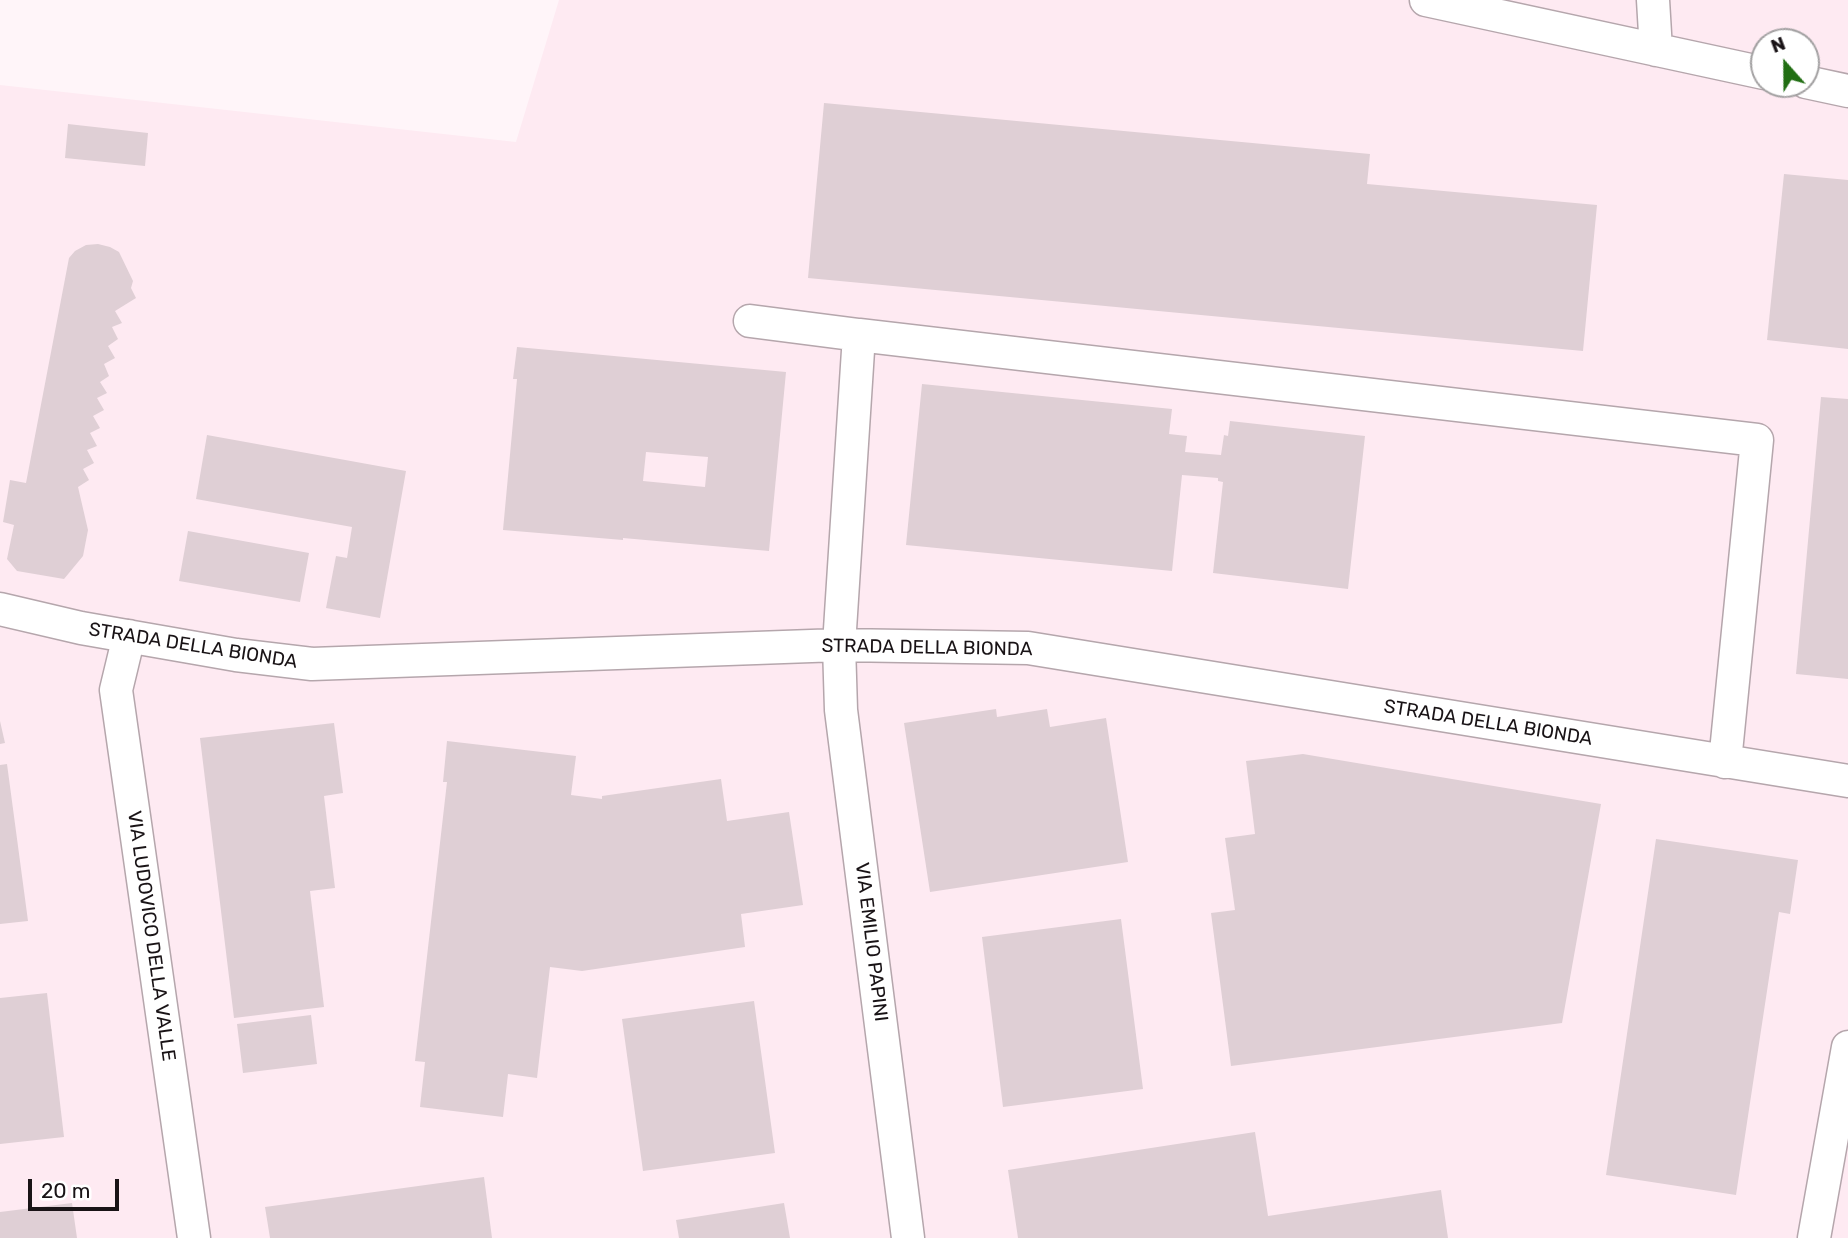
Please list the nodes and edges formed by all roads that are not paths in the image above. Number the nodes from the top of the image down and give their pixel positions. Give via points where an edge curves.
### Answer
1 (1426, 0) edge
2 (1653, 0) edge
3 (1656, 50) junction
4 (1750, 70) edge
5 (1820, 85) edge
6 (1848, 92) edge
7 (750, 321) dead end
8 (859, 335) junction
9 (0, 609) edge
10 (129, 636) junction
11 (839, 646) junction
12 (1725, 762) junction
13 (1848, 781) edge
14 (1848, 1047) edge
15 (194, 1238) edge
16 (908, 1238) edge
17 (1814, 1238) edge

1 - 3 street
2 - 3 street
3 - 4 street
5 - 6 street
7 - 8 street
8 - 11 street, VIA EMILIO PAPINI
8 - 12 street via 1757,440
9 - 10 street, STRADA DELLA BIONDA
10 - 11 street, STRADA DELLA BIONDA via 312,664
10 - 15 street, VIA LUDOVICO DELLA VALLE via 116,690
11 - 12 street, STRADA DELLA BIONDA via 1028,648
11 - 16 street, VIA EMILIO PAPINI via 841,710
12 - 13 street, STRADA DELLA BIONDA
14 - 17 street

